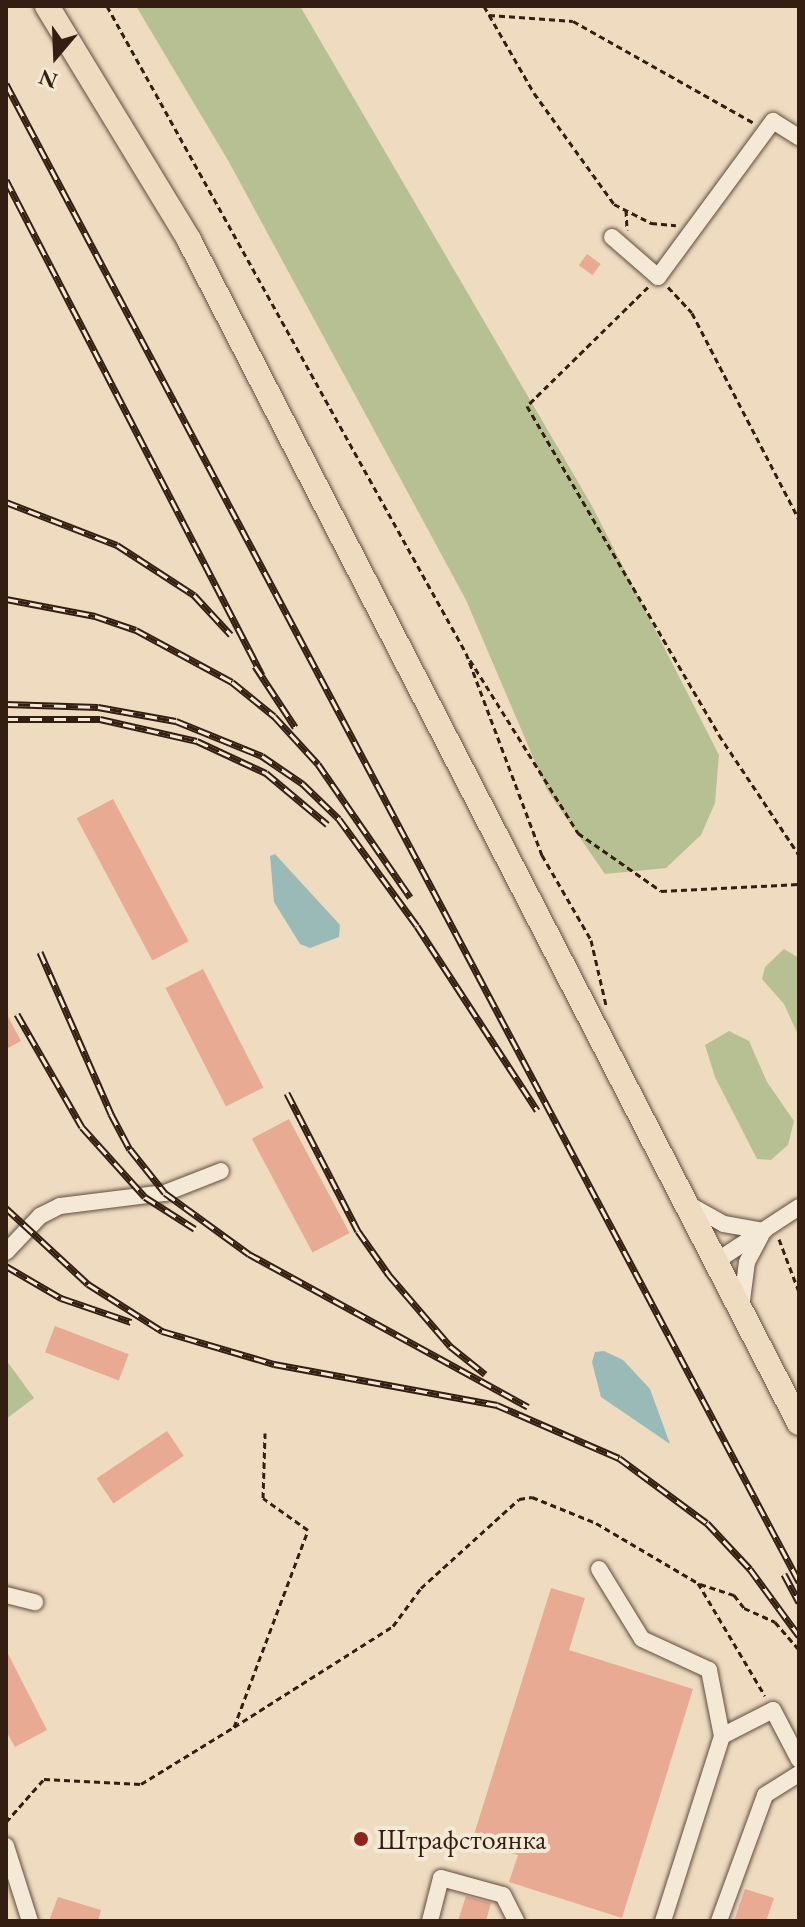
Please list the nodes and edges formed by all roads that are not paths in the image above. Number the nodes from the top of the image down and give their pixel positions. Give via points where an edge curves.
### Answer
1 (47, 6) edge
2 (799, 137) edge
3 (612, 237) dead end
4 (221, 1171) dead end
5 (686, 1203) junction
6 (799, 1207) edge
7 (769, 1228) junction
8 (6, 1252) edge
9 (715, 1262) junction
10 (740, 1310) junction
11 (799, 1423) edge
12 (599, 1569) dead end
13 (6, 1595) edge
14 (35, 1602) dead end
15 (722, 1736) junction
16 (799, 1760) edge
17 (799, 1774) edge
18 (6, 1846) edge
19 (30, 1921) edge
20 (430, 1921) edge
21 (516, 1921) edge
22 (663, 1921) edge
23 (719, 1921) edge

1 - 5 highway via 189,240
2 - 3 street via 773,121 658,277
4 - 8 street via 165,1193 60,1206 40,1216
5 - 7 street via 724,1224
5 - 9 highway
6 - 7 street
7 - 9 street
7 - 10 street via 747,1262
9 - 10 highway
10 - 11 highway
12 - 15 street via 642,1639 709,1670
13 - 14 street
15 - 16 street via 773,1710
15 - 22 street
17 - 23 street via 765,1795
18 - 19 street
20 - 21 street via 441,1878 503,1895

